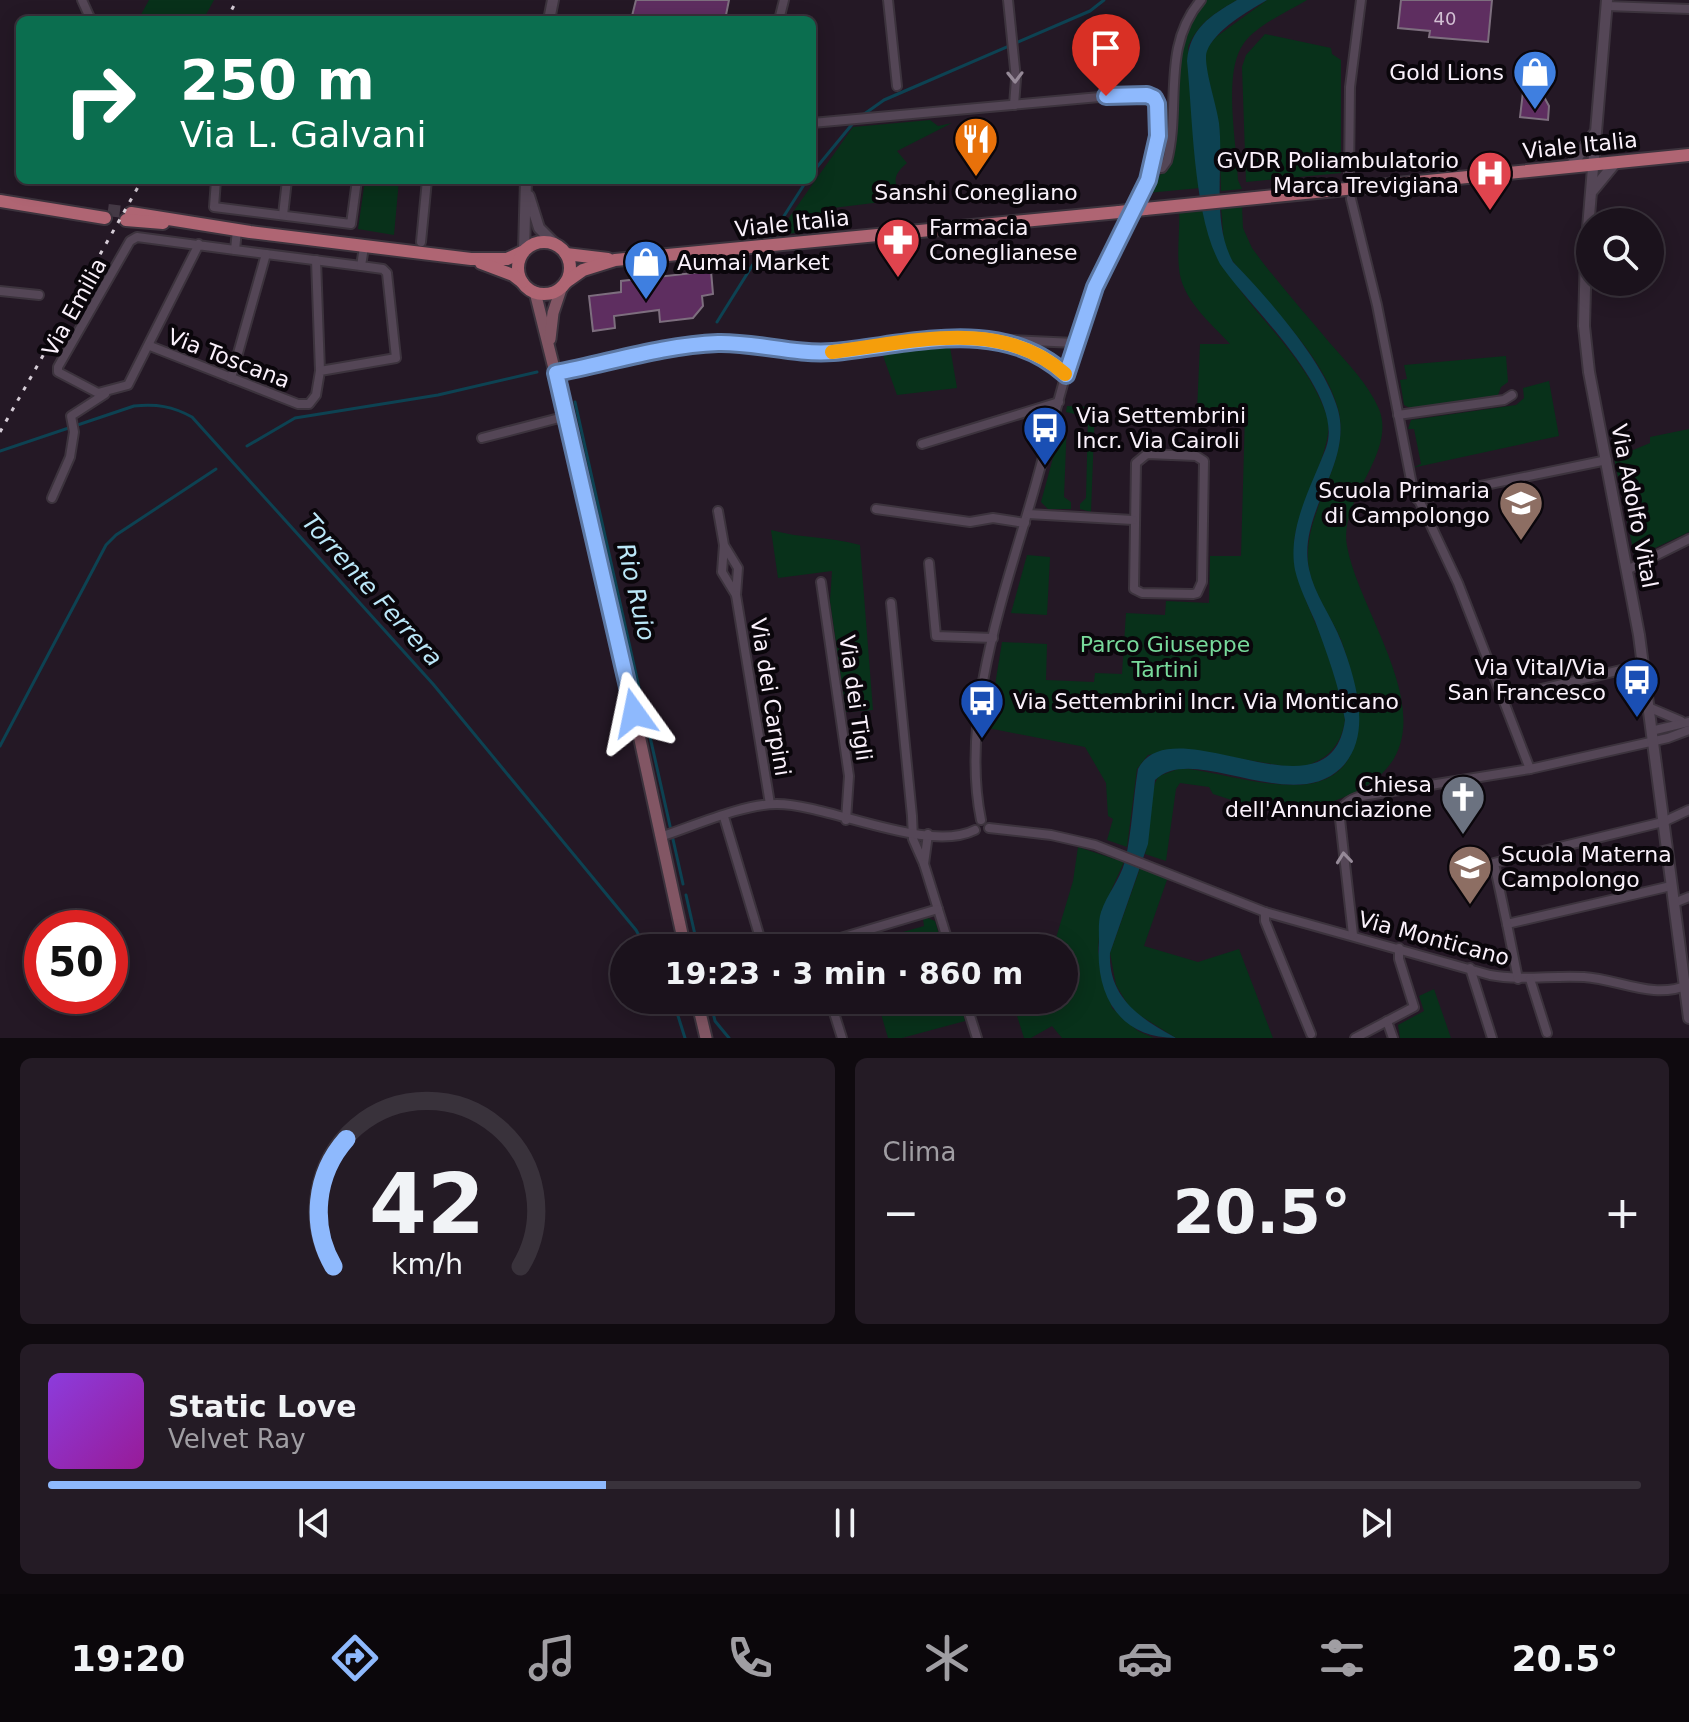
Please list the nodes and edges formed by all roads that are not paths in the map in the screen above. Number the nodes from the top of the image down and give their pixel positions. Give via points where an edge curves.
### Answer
1 (888, 0) edge
2 (1008, 0) edge
3 (1201, 0) edge
4 (1361, 0) edge
5 (1607, 3) edge
6 (1662, 4) edge
7 (1689, 9) edge
8 (897, 86) dead end
9 (1014, 105) junction
10 (816, 123) edge
11 (1597, 128) junction
12 (1689, 155) edge
13 (1616, 162) junction
14 (1593, 164) junction
15 (1571, 166) junction
16 (1152, 168) junction
17 (1349, 179) dead end
18 (216, 184) edge
19 (287, 184) edge
20 (356, 184) edge
21 (427, 184) edge
22 (526, 184) edge
23 (527, 184) edge
24 (1590, 195) junction
25 (1351, 199) dead end
26 (0, 201) edge
27 (252, 212) junction
28 (106, 214) tunnel mouth
29 (283, 215) junction
30 (128, 216) tunnel mouth
31 (322, 220) junction
32 (244, 231) junction
33 (319, 241) junction
34 (421, 242) dead end
35 (554, 243) junction
36 (199, 244) junction
37 (364, 247) junction
38 (235, 250) junction
39 (523, 251) junction
40 (266, 254) junction
41 (566, 254) junction
42 (471, 259) junction
43 (316, 260) junction
44 (615, 260) junction
45 (361, 266) junction
46 (522, 283) junction
47 (564, 284) junction
48 (0, 291) edge
49 (535, 292) junction
50 (39, 295) dead end
51 (987, 338) junction
52 (550, 343) junction
53 (1075, 343) junction
54 (150, 346) junction
55 (320, 371) junction
56 (556, 373) junction
57 (1066, 375) junction
58 (231, 378) junction
59 (106, 393) junction
60 (1512, 395) dead end
61 (1059, 402) junction
62 (1398, 415) junction
63 (567, 416) junction
64 (482, 438) dead end
65 (922, 444) dead end
66 (1607, 460) junction
67 (52, 498) dead end
68 (1417, 499) junction
69 (876, 509) dead end
70 (718, 511) dead end
71 (1026, 519) junction
72 (1133, 520) junction
73 (1689, 539) edge
74 (724, 545) junction
75 (929, 563) dead end
76 (1629, 569) junction
77 (821, 582) dead end
78 (736, 595) junction
79 (891, 603) dead end
80 (993, 638) junction
81 (1642, 665) junction
82 (1504, 698) junction
83 (1648, 707) junction
84 (1685, 722) edge
85 (1689, 730) edge
86 (1652, 736) junction
87 (1530, 769) junction
88 (770, 804) junction
89 (1689, 810) edge
90 (724, 817) junction
91 (846, 820) junction
92 (981, 820) junction
93 (1663, 822) junction
94 (989, 828) junction
95 (975, 830) junction
96 (911, 832) junction
97 (668, 834) junction
98 (928, 834) junction
99 (924, 864) junction
100 (1671, 886) junction
101 (1689, 897) edge
102 (1674, 903) junction
103 (938, 909) junction
104 (1265, 912) junction
105 (1507, 924) junction
106 (683, 934) edge
107 (759, 934) edge
108 (854, 934) edge
109 (946, 934) edge
110 (1353, 935) junction
111 (1399, 948) junction
112 (1470, 968) junction
113 (1518, 979) junction
114 (1530, 979) junction
115 (1687, 985) edge
116 (700, 1014) edge
117 (834, 1014) edge
118 (969, 1014) edge
119 (1689, 1018) edge
120 (1387, 1021) junction
121 (1547, 1033) dead end
122 (1311, 1034) dead end
123 (706, 1038) edge
124 (842, 1038) edge
125 (977, 1038) edge
126 (1355, 1038) edge
127 (1393, 1038) edge
128 (1492, 1038) edge

1 - 8 street
2 -> 9 street
3 - 16 street via 1185,22 1178,46 1167,161 1162,168
4 - 17 street via 1350,87
5 - 6 street
5 - 11 street, Via Adolfo Vital
6 - 7 street
9 - 10 street
9 - 16 street via 1151,96 1158,119
11 - 14 street, Via Adolfo Vital
11 - 15 street
12 - 13 main road, Viale Italia
13 - 14 main road, Viale Italia
13 - 24 street
14 - 15 main road, Viale Italia
14 - 24 street, Via Adolfo Vital
15 - 44 main road, Viale Italia, bridge
16 - 53 street via 1095,287
18 - 27 street via 214,207
19 - 29 street
20 - 31 street via 351,224
21 - 34 street
22 - 39 street
23 - 35 street via 539,228
24 - 66 street, Via Adolfo Vital via 1584,326
25 - 62 street
26 - 28 main road
27 - 29 street
27 - 32 street
29 - 31 street
30 - 32 main road
31 - 33 street
32 - 33 main road
32 - 38 street
33 - 37 main road
35 - 39 main road via 537,242
35 - 41 main road
36 - 38 street, Via Emilia
36 - 54 street
36 - 59 street, Via Emilia via 137,237 130,241 58,369 92,391
37 - 42 main road
37 - 45 street
38 - 40 street, Via Toscana
39 - 42 main road via 507,259
39 - 46 main road via 517,267
40 - 43 street, Via Toscana
40 - 58 street
41 - 44 main road, Viale Italia
41 - 47 main road via 570,268
42 - 46 main road
43 - 45 street, Via Toscana
43 - 55 street
44 - 47 main road, Viale Italia via 583,270
45 - 55 street, Via Toscana via 387,273 396,358
46 - 49 main road
47 - 49 main road via 551,293
47 - 52 main road via 553,313
48 - 50 street
49 - 52 main road
51 - 53 street
51 - 56 street via 820,352 714,343
51 - 57 street via 1032,353
52 - 56 main road
53 - 57 street
54 - 58 street, Via Toscana
54 - 59 street via 132,381
55 - 58 street, Via Toscana via 316,395 303,405
56 - 63 main road
57 - 61 street
59 - 67 street via 74,412 70,457
60 - 62 street
61 - 65 street
61 - 71 street
62 - 68 street
63 - 64 street
63 - 97 main road
66 - 68 street
66 - 76 street, Via Adolfo Vital
68 - 82 street
69 - 71 street via 970,522
70 - 74 street, Via dei Carpini
71 - 72 street
71 - 80 street
72 - 72 street via 1134,589 1197,593 1202,582 1204,461 1184,455 1138,458
73 - 76 street
74 - 78 street, Via dei Carpini via 722,572
74 - 78 street, Via dei Carpini via 738,568
75 - 80 street via 936,636
76 - 81 street, Via Adolfo Vital
77 - 91 street, Via dei Tigli via 849,776
78 - 88 street, Via dei Carpini
79 - 96 street
80 - 92 street via 979,728
81 - 82 street
81 - 83 street, Via Adolfo Vital
82 - 87 street
83 - 84 street
83 - 86 street, Via Adolfo Vital
84 - 86 street
85 - 86 street
86 - 87 street
86 - 93 street, Via Adolfo Vital
110 -> 87 street via 1341,809 1347,802
88 - 90 street
88 - 91 street
89 - 93 street
90 - 97 street
90 - 107 street
91 - 96 street
92 - 94 street
92 - 95 street
93 - 100 street, Via Adolfo Vital
93 - 105 street via 1494,863
94 - 95 street via 983,835
94 - 104 street, Via Monticano via 1051,835 1105,849
95 - 98 street
96 - 98 street
96 - 99 street
97 - 106 main road
98 - 99 street
99 - 103 street
100 - 102 street, Via Adolfo Vital
100 - 105 street
101 - 102 street
102 - 115 street, Via Adolfo Vital
103 - 108 street
103 - 109 street
104 - 110 street, Via Monticano
104 - 122 street
105 - 113 street
110 - 111 street, Via Monticano
111 - 112 street, Via Monticano
111 - 120 street via 1414,1007
112 - 113 street, Via Monticano
112 - 128 street
113 - 114 street, Via Monticano
114 - 115 street, Via Monticano via 1588,977 1657,990
114 - 121 street
115 - 119 street, Via Adolfo Vital
116 - 123 main road
117 - 124 street
118 - 125 street
120 - 126 street
120 - 127 street

